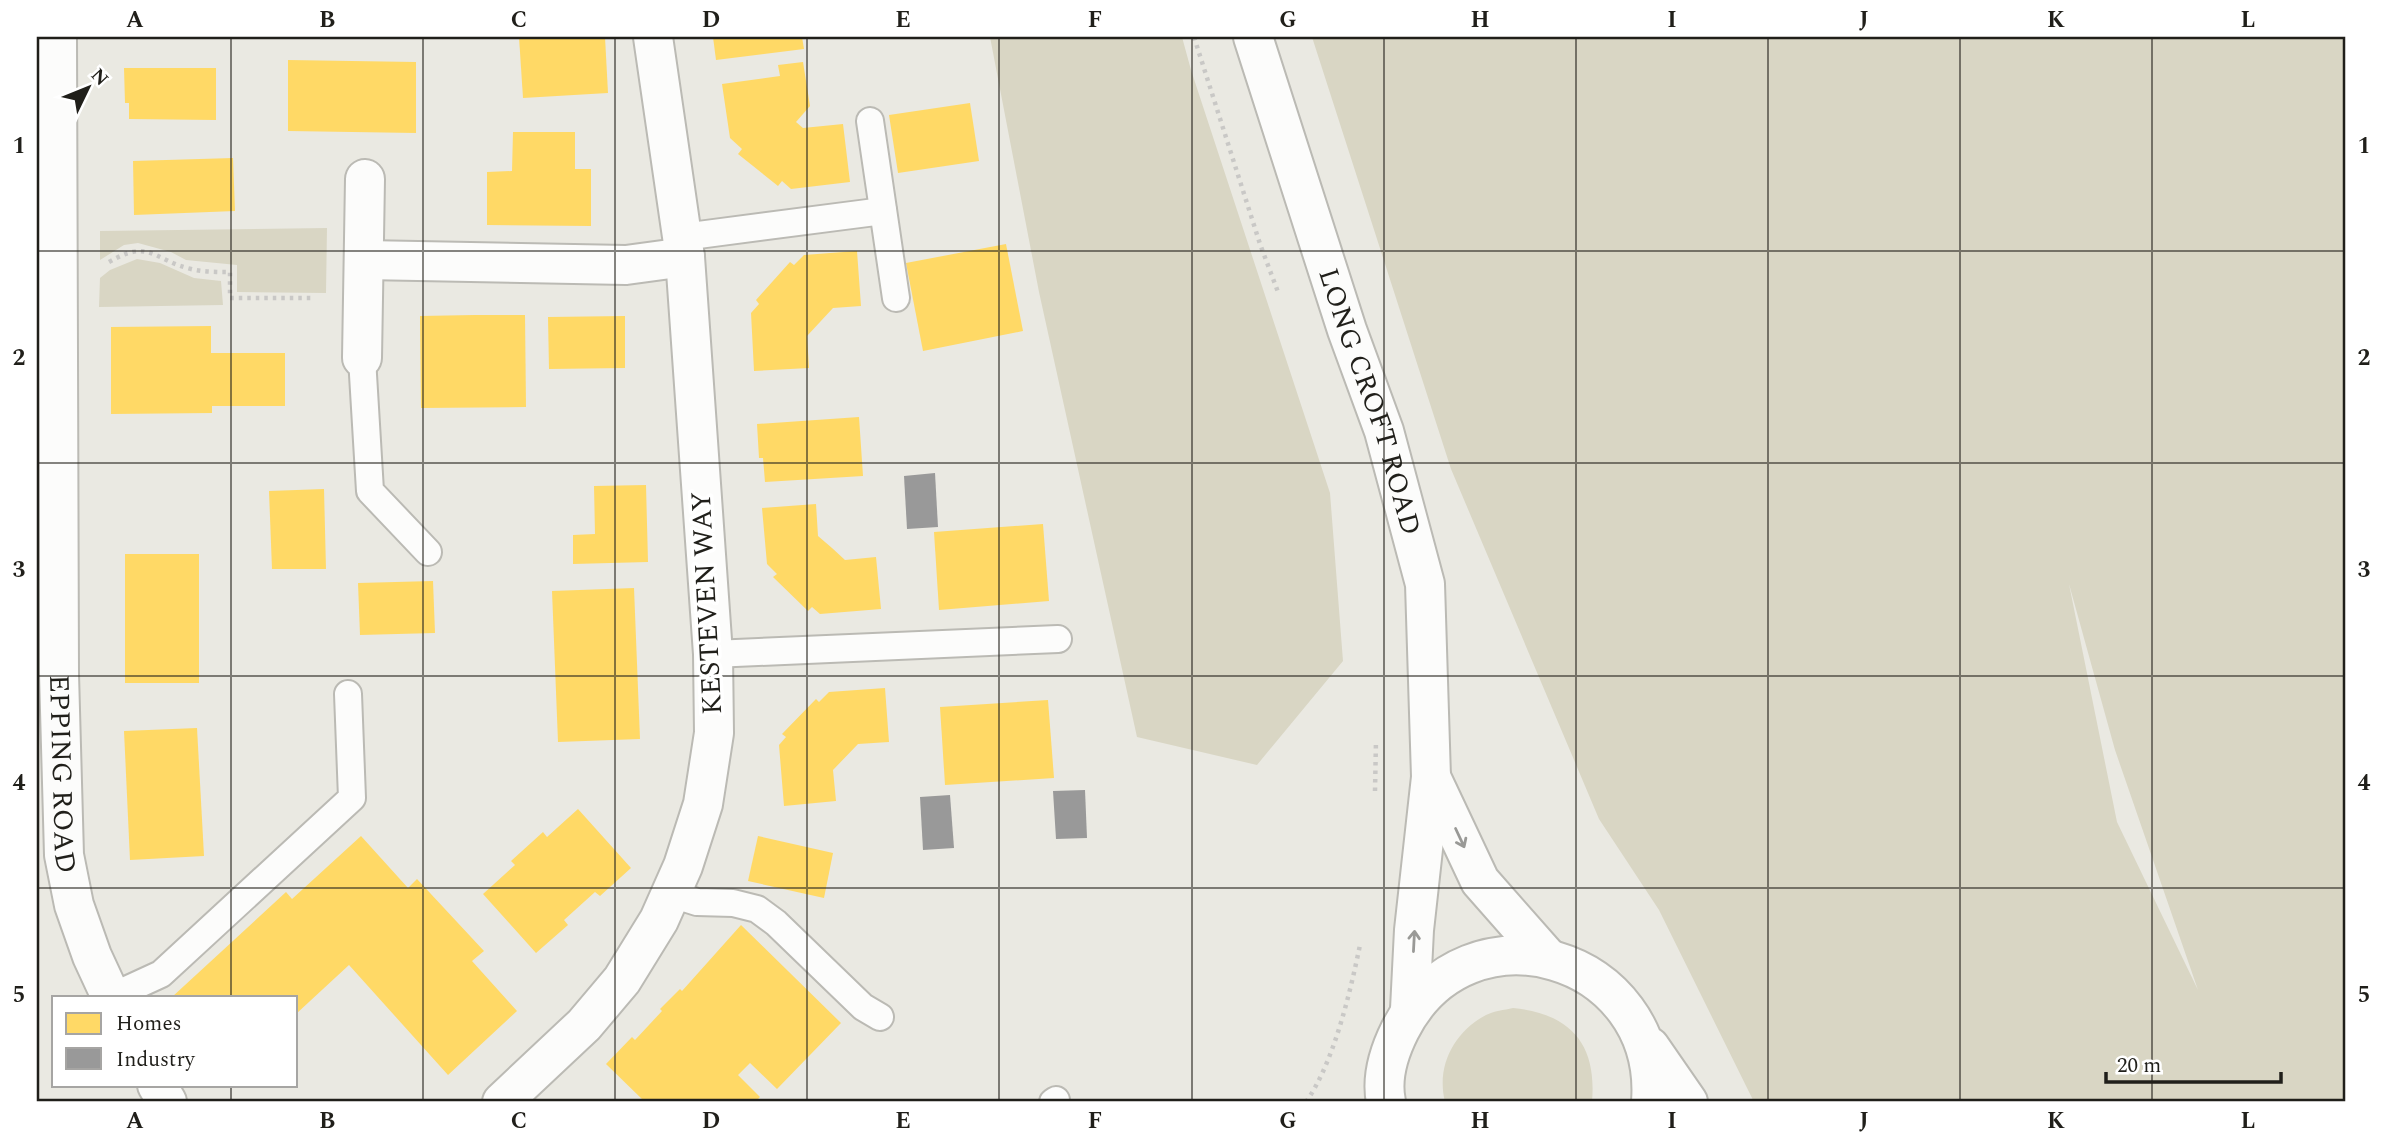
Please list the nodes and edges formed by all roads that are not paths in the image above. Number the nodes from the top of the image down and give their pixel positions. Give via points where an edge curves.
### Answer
1 (57, 37) edge
2 (653, 37) edge
3 (1253, 37) edge
4 (870, 121) dead end
5 (365, 179) dead end
6 (883, 211) junction
7 (684, 247) junction
8 (365, 260) junction
9 (47, 262) edge
10 (896, 298) dead end
11 (362, 358) joint
12 (428, 552) dead end
13 (1058, 639) dead end
14 (713, 653) junction
15 (348, 694) dead end
16 (1431, 777) junction
17 (672, 894) junction
18 (1547, 957) junction
19 (111, 996) edge
20 (113, 996) edge
21 (1410, 1009) junction
22 (880, 1017) dead end
23 (1643, 1037) junction
24 (158, 1086) edge
25 (1380, 1095) edge
26 (167, 1102) edge
27 (502, 1102) edge
28 (1651, 1102) edge
29 (1688, 1102) edge

1 - 9 street, EPPING ROAD
2 - 7 street, KESTEVEN WAY
3 - 16 street, LONG CROFT ROAD via 1384,431 1425,584
4 - 6 lane
5 - 8 street
6 - 7 lane
6 - 10 lane
7 - 8 street via 626,265
7 - 14 street, KESTEVEN WAY
8 - 11 street
9 - 19 street, EPPING ROAD via 64,855 74,905
11 - 12 lane via 370,491
13 - 14 lane
14 - 17 street, KESTEVEN WAY via 714,733 704,804
15 - 20 lane via 352,798 161,974
16 -> 18 street, LONG CROFT ROAD via 1480,881
21 -> 16 street, LONG CROFT ROAD
17 - 22 lane via 697,902 757,909 863,1007
17 - 27 street, KESTEVEN WAY via 622,980 584,1025
18 - 21 street via 1509,955 1471,963 1438,981
18 - 23 street via 1587,973 1619,1000
21 - 25 street via 1390,1049
23 - 28 street via 1653,1078
23 - 29 street
24 - 26 street

